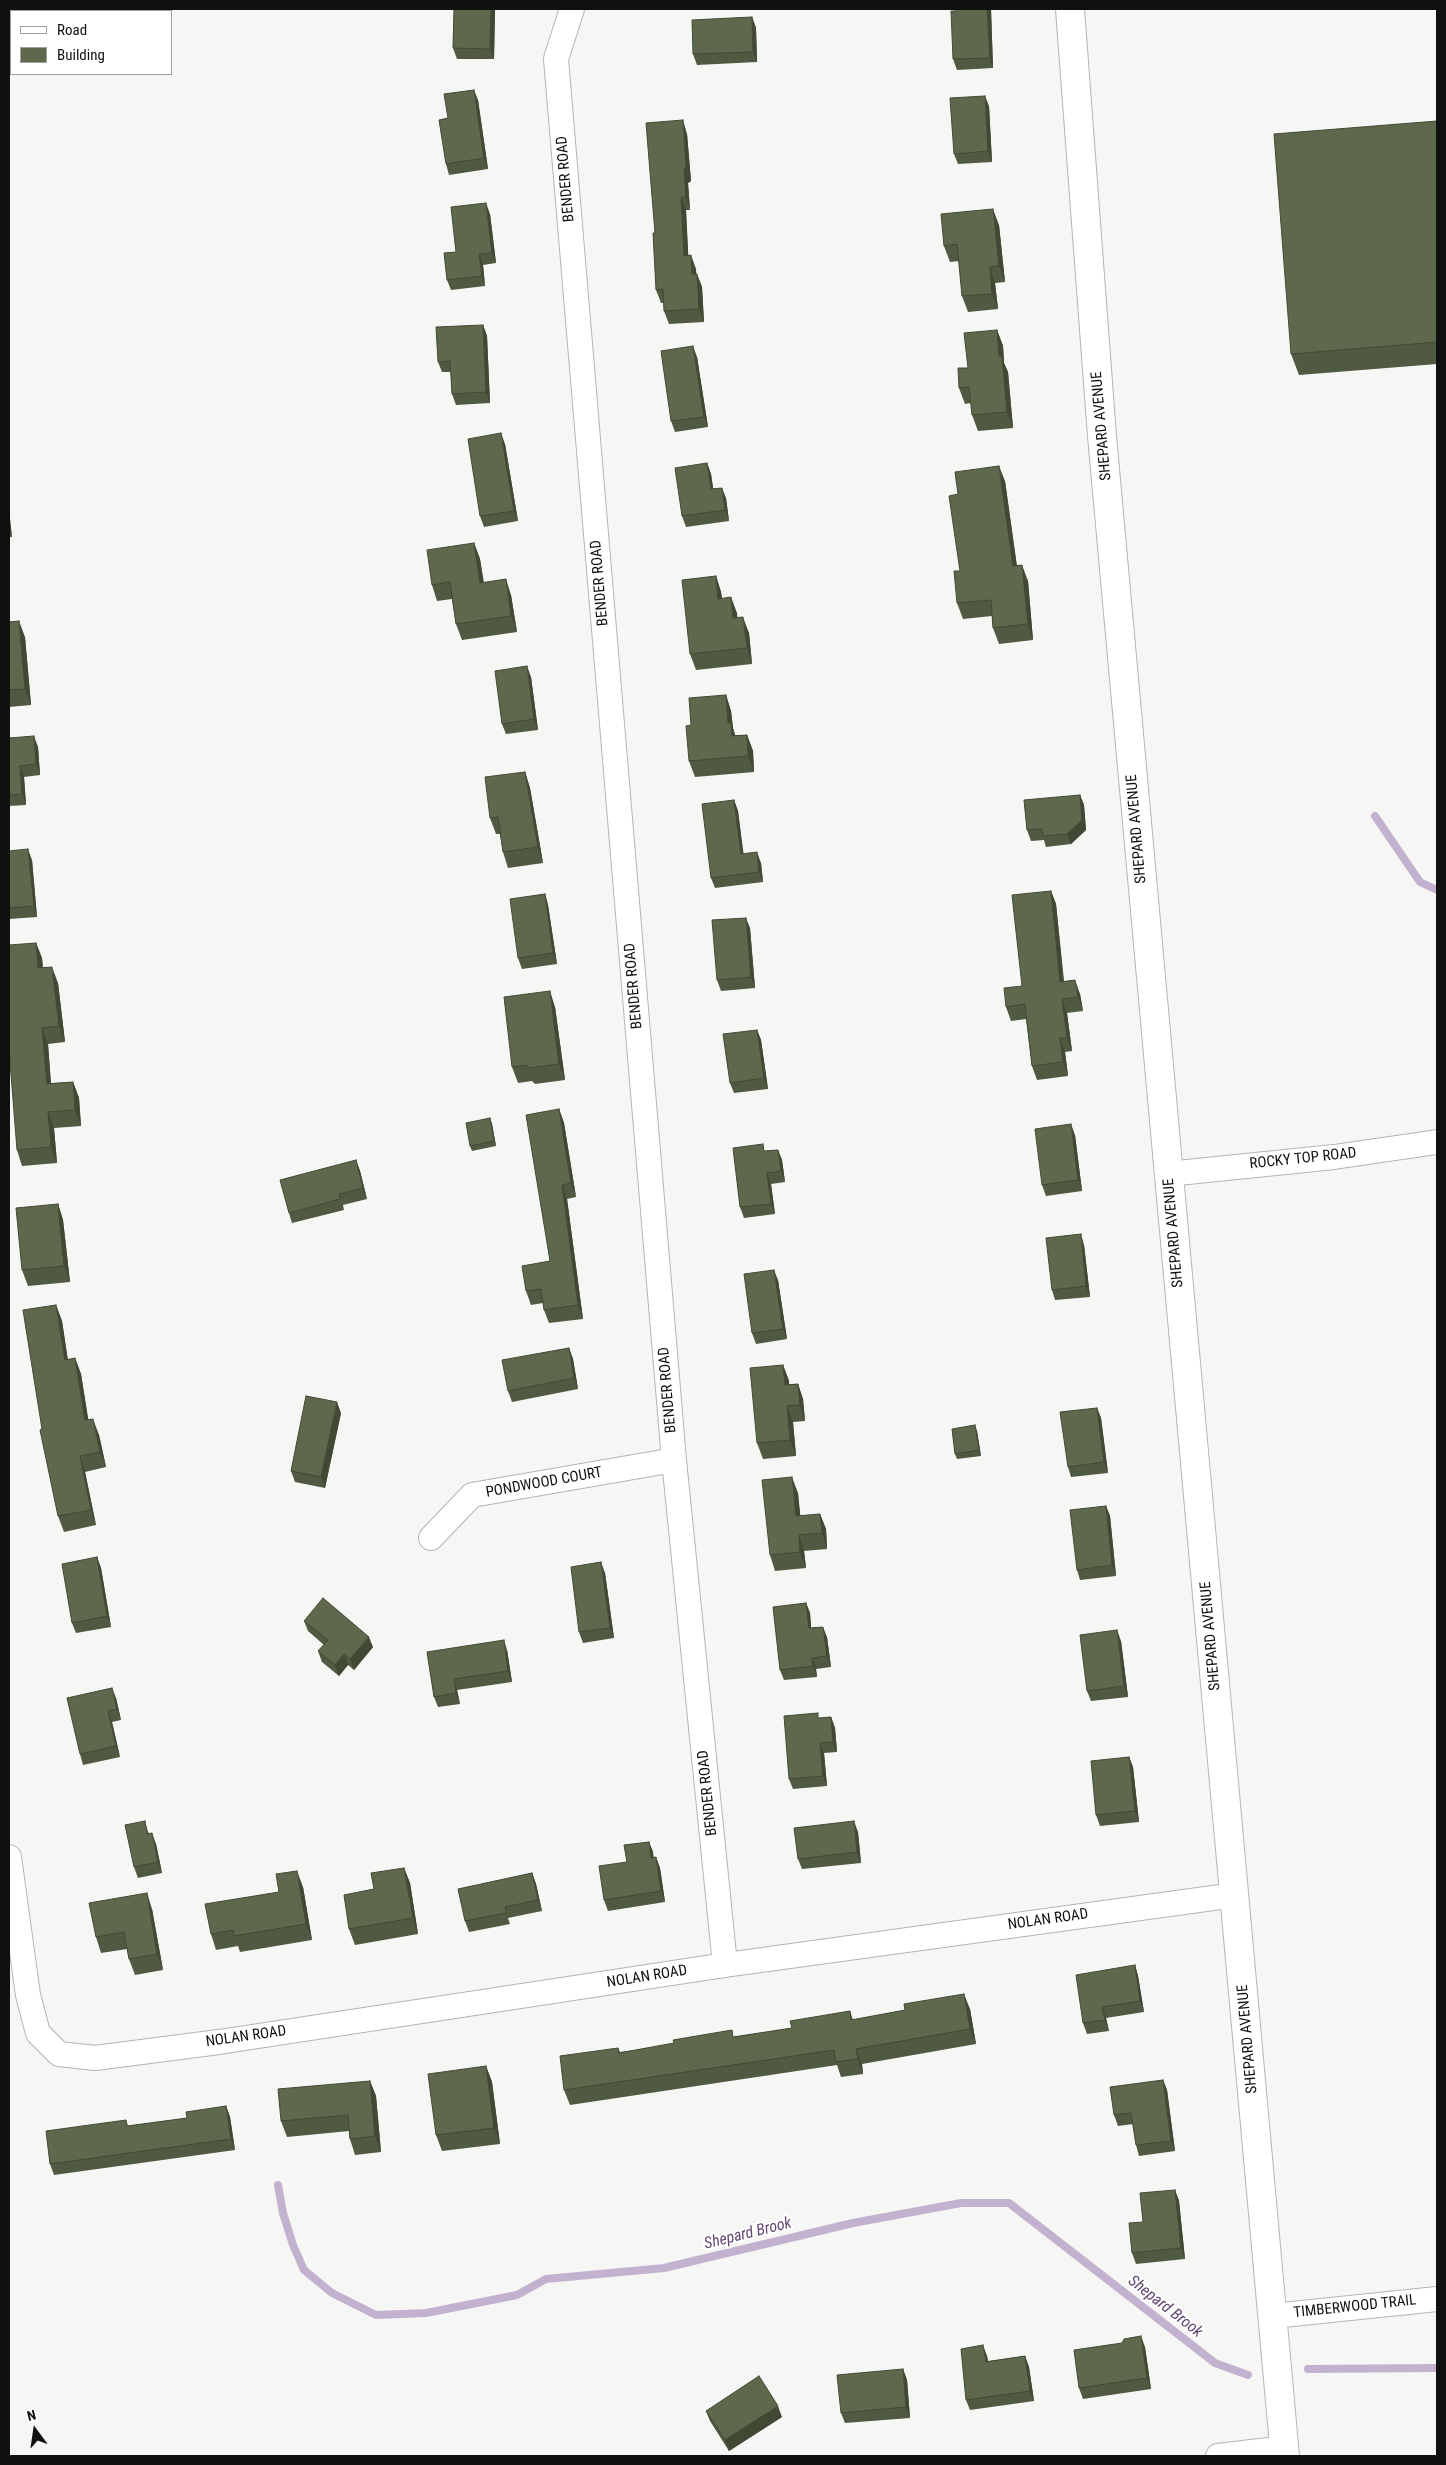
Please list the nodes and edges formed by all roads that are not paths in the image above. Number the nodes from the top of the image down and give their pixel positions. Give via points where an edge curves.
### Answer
1 (572, 9) edge
2 (1070, 9) edge
3 (1437, 1142) edge
4 (1168, 1174) junction
5 (674, 1460) junction
6 (431, 1538) dead end
7 (9, 1857) edge
8 (1235, 1894) junction
9 (726, 1965) junction
10 (1437, 2299) edge
11 (1273, 2316) junction
12 (1285, 2452) edge
13 (1218, 2456) edge

1 - 5 street, BENDER ROAD via 556,60
2 - 4 main road, SHEPARD AVENUE via 1102,436
3 - 4 street, ROCKY TOP ROAD via 1334,1157
4 - 8 main road, SHEPARD AVENUE
5 - 6 street, PONDWOOD COURT via 472,1495
5 - 9 street, BENDER ROAD
7 - 9 street, NOLAN ROAD via 28,1995 38,2033 59,2054 95,2058 219,2042
8 - 9 street, NOLAN ROAD
8 - 11 main road, SHEPARD AVENUE
10 - 11 street, TIMBERWOOD TRAIL
11 - 12 main road, SHEPARD AVENUE
12 - 13 street

